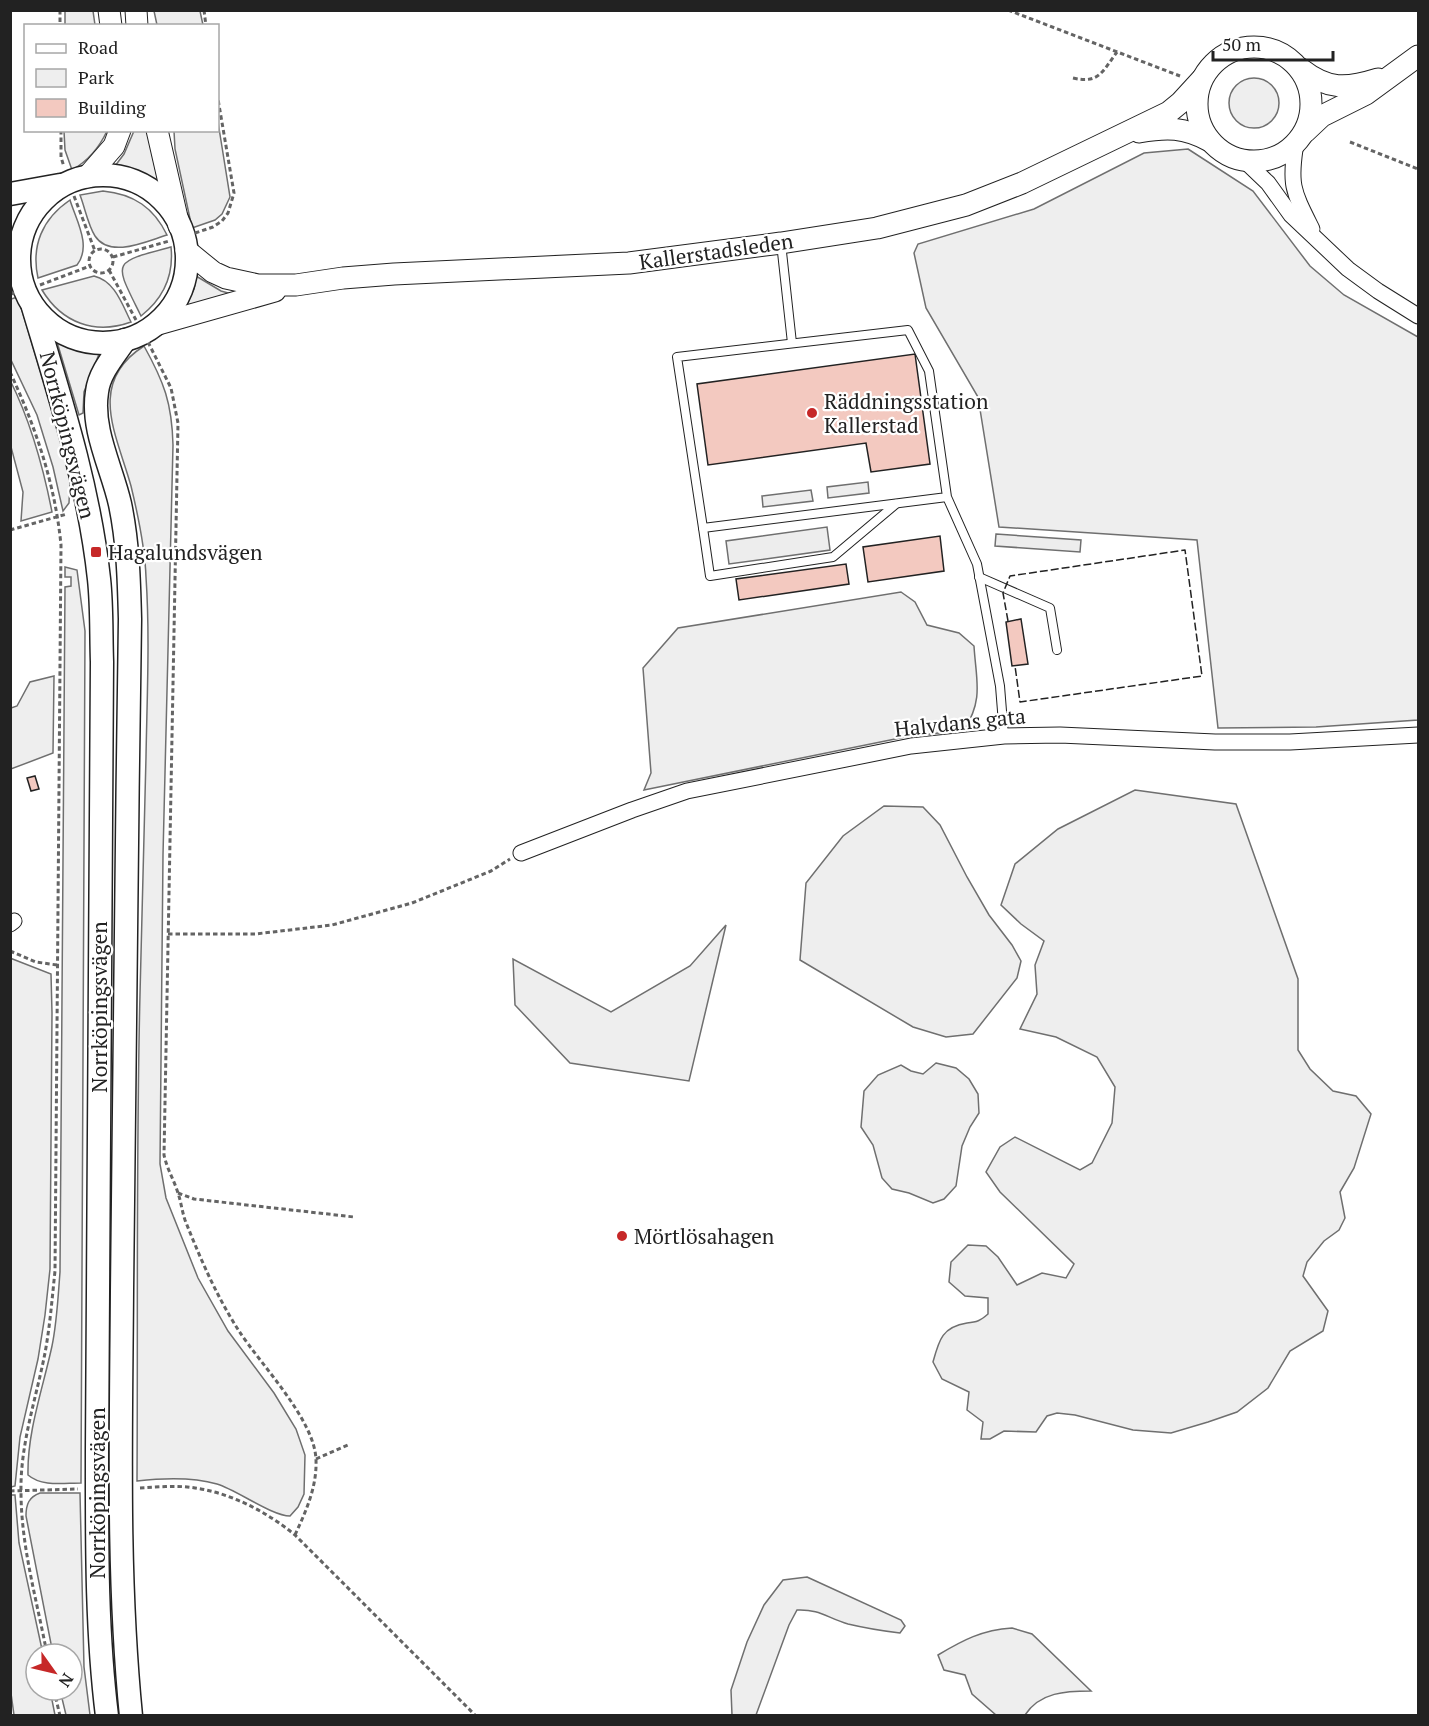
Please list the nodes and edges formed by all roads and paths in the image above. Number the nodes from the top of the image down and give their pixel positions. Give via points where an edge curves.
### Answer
1 (1008, 10) edge
2 (1117, 52) junction
3 (1419, 56) edge
4 (1299, 67) junction
5 (1395, 72) junction
6 (1180, 76) dead end
7 (1073, 78) dead end
8 (1202, 79) junction
9 (219, 105) edge
10 (61, 132) edge
11 (119, 132) edge
12 (158, 132) edge
13 (1118, 136) junction
14 (1299, 139) junction
15 (1210, 141) junction
16 (1350, 142) dead end
17 (1245, 160) junction
18 (1419, 170) edge
19 (73, 183) junction
20 (10, 194) edge
21 (182, 238) junction
22 (1317, 239) junction
23 (781, 243) junction
24 (95, 250) junction
25 (112, 257) junction
26 (90, 266) junction
27 (109, 270) junction
28 (20, 283) edge
29 (296, 285) junction
30 (33, 307) junction
31 (1419, 316) edge
32 (146, 329) junction
33 (125, 340) junction
34 (792, 343) junction
35 (10, 372) edge
36 (947, 497) junction
37 (898, 503) junction
38 (67, 514) dead end
39 (58, 516) junction
40 (703, 528) junction
41 (10, 530) edge
42 (979, 577) junction
43 (1057, 651) dead end
44 (1419, 735) edge
45 (1004, 736) junction
46 (521, 853) joint
47 (168, 934) junction
48 (10, 951) edge
49 (57, 965) junction
50 (178, 1193) junction
51 (354, 1217) dead end
52 (348, 1445) dead end
53 (316, 1459) junction
54 (138, 1488) dead end
55 (80, 1489) dead end
56 (21, 1490) junction
57 (10, 1491) edge
58 (295, 1534) junction
59 (45, 1642) edge
60 (107, 1716) edge
61 (131, 1716) edge
62 (476, 1716) edge

1 - 2 path
2 - 6 path
2 - 7 path via 1095,79
3 - 5 main road
4 - 5 main road via 1312,78 1335,87 1353,86
4 - 8 main road via 1278,51 1253,46 1218,59
4 - 14 main road via 1311,93 1312,108
5 - 14 main road via 1366,94 1322,116
8 - 13 main road, Kallerstadsleden via 1169,111
8 - 15 main road via 1196,104 1202,130
9 - 21 path via 234,193 232,204 222,221
10 - 19 path via 61,157
11 - 19 main road via 114,146
12 - 21 main road
13 - 15 main road, Kallerstadsleden via 1166,128 1188,130
13 - 23 main road, Kallerstadsleden via 1022,183 966,205 877,228
14 - 17 main road via 1268,160
14 - 22 street via 1292,182
15 - 17 main road via 1226,154
16 - 18 path
17 - 22 street
19 - 20 main road
19 - 21 main road via 121,178 142,185 168,207
19 - 24 path
19 - 28 main road, Norrköpingsvägen via 44,199 29,220 19,252
21 - 25 path
21 - 29 main road, Kallerstadsleden via 213,272 226,278 258,285
21 - 32 main road via 185,274 180,292 171,308
22 - 31 street via 1348,269
23 - 29 main road, Kallerstadsleden via 629,263 394,273
23 - 34 lane
24 - 25 path via 105,250
24 - 26 path via 89,257
25 - 27 path
26 - 27 path via 96,272
26 - 28 path
27 - 32 path
28 - 30 main road, Norrköpingsvägen
29 - 32 main road, Kallerstadsleden
30 - 33 main road via 56,329 78,339 101,343
30 - 60 main road, Norrköpingsvägen via 88,504 100,582 96,1449 98,1579
32 - 33 main road
32 - 47 path via 171,388 178,423
33 - 61 main road, Norrköpingsvägen via 105,369 96,401 98,425 120,503 129,573 121,1452 122,1581
34 - 36 lane via 908,330 929,371
34 - 40 lane via 677,357
35 - 39 path via 40,442
36 - 37 lane
36 - 42 lane
37 - 40 lane
37 - 40 lane via 833,557 710,576
38 - 39 path
39 - 41 path
39 - 49 path via 61,545
42 - 43 lane via 1050,608
42 - 45 lane via 1000,686
44 - 45 street, Halvdans gata via 1269,742
45 - 46 street, Halvdans gata via 911,746 687,791
46 - 47 path via 491,871 412,903 332,925 255,934
47 - 50 path via 164,1155
48 - 49 path via 36,962
49 - 56 path via 55,1271 45,1352 28,1425
50 - 51 path via 194,1199
50 - 53 path via 184,1218 214,1288 293,1405 308,1431
52 - 53 path
53 - 58 path via 312,1496
54 - 58 path via 181,1487 213,1492 268,1516
55 - 56 path
56 - 57 path
56 - 59 path via 22,1528
58 - 62 path

